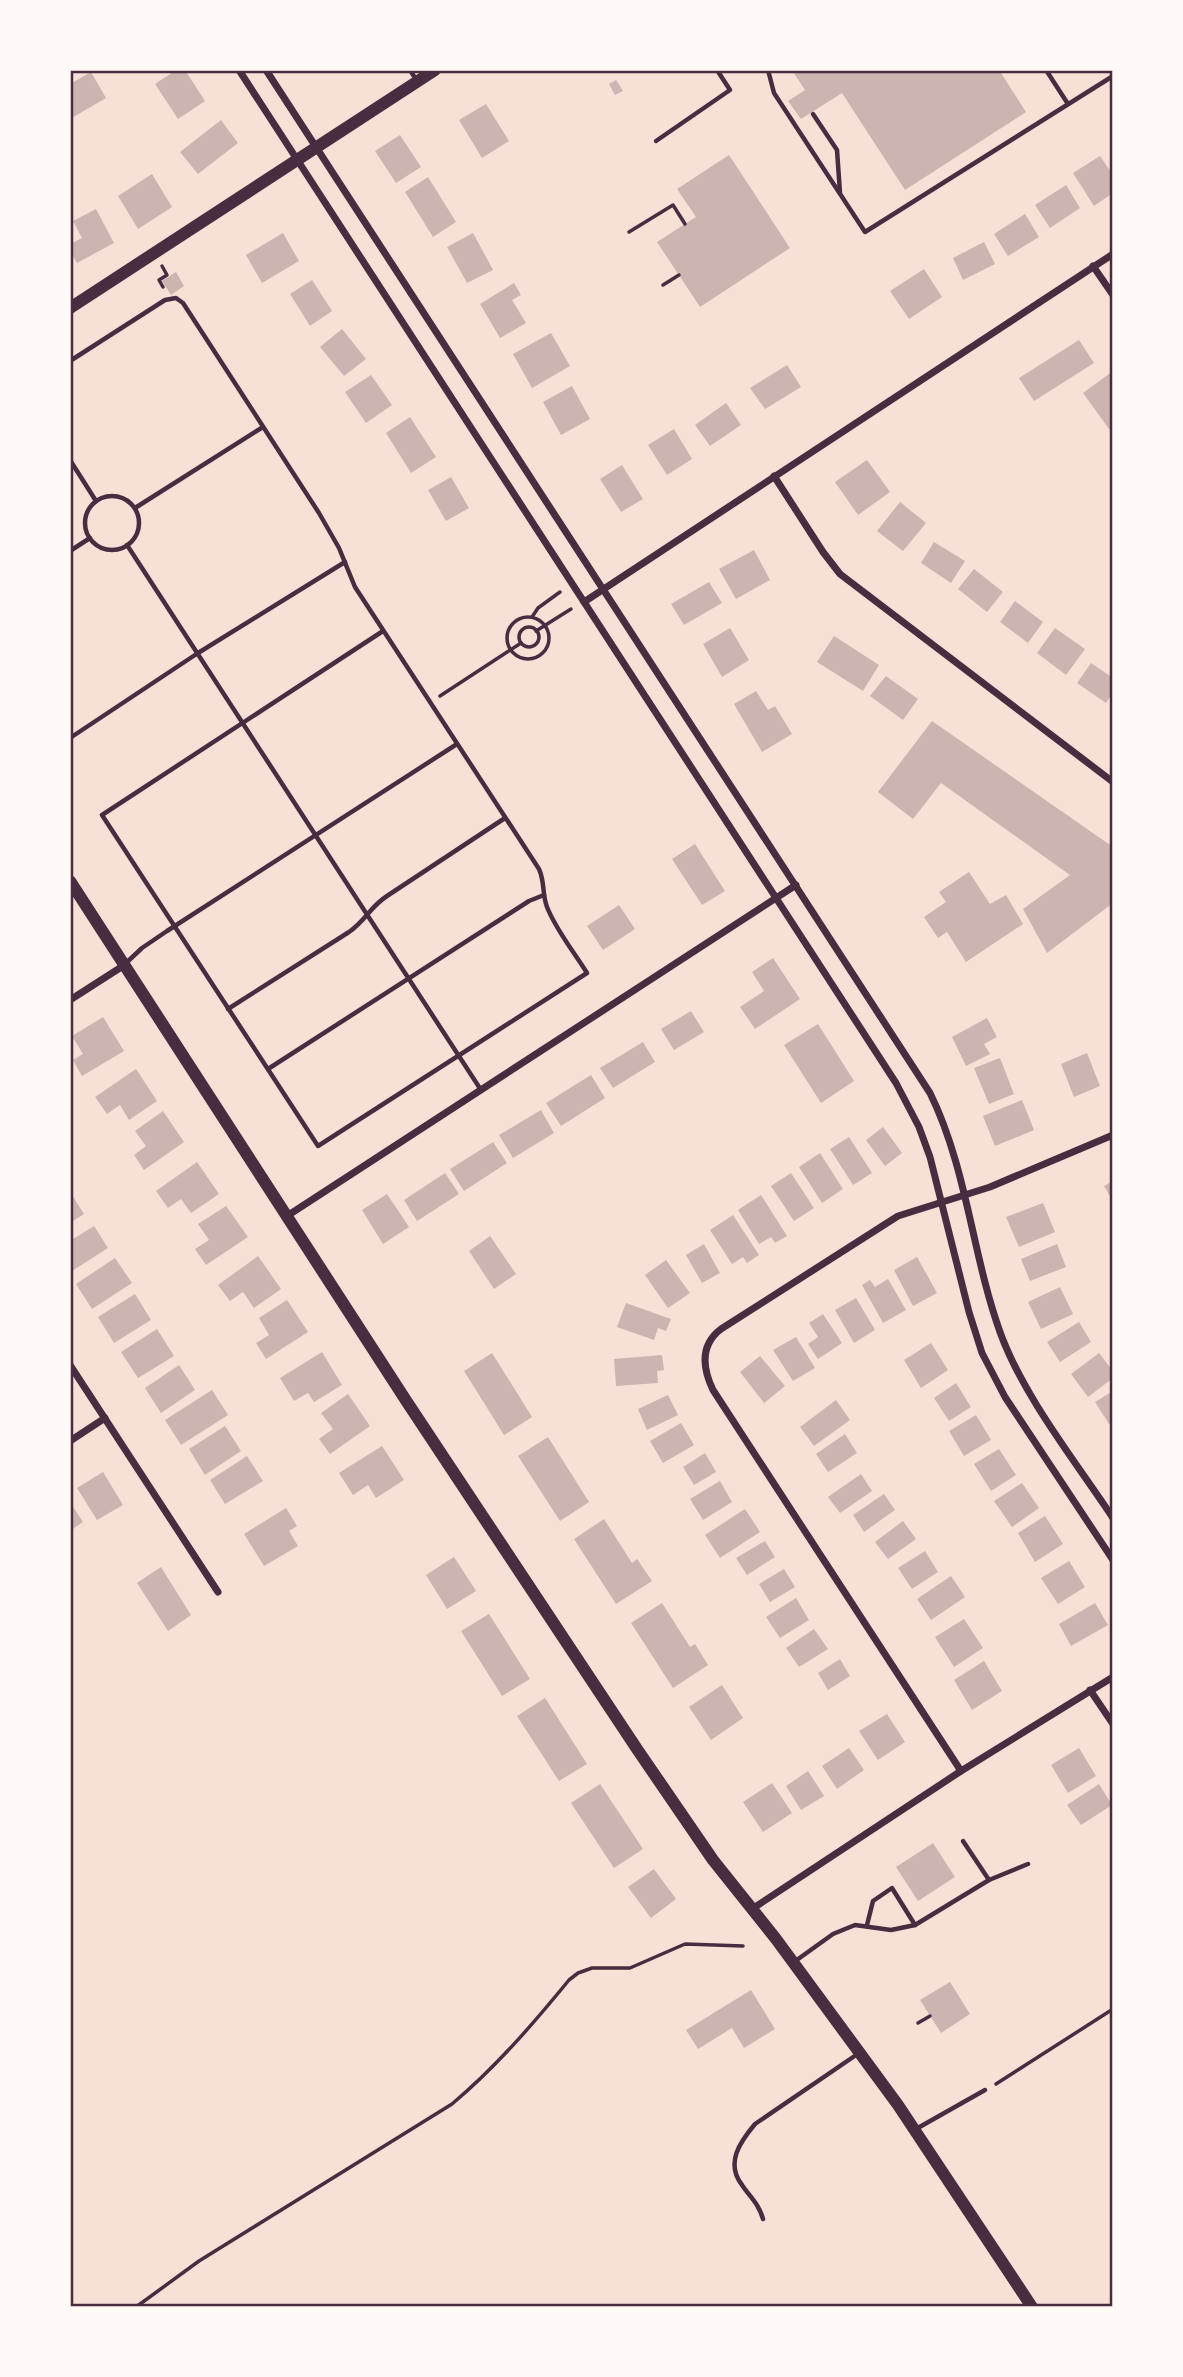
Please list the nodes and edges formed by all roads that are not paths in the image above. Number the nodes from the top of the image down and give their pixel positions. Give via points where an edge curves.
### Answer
1 (239, 70) edge
2 (266, 70) edge
3 (410, 70) edge
4 (435, 70) edge
5 (717, 70) edge
6 (768, 70) edge
7 (1046, 70) edge
8 (1113, 76) edge
9 (418, 82) junction
10 (1069, 104) junction
11 (813, 114) dead end
12 (656, 141) dead end
13 (316, 148) junction
14 (297, 160) junction
15 (840, 194) junction
16 (1113, 254) edge
17 (1093, 266) junction
18 (1113, 295) edge
19 (70, 308) edge
20 (70, 361) edge
21 (263, 427) junction
22 (70, 460) edge
23 (774, 476) junction
24 (96, 501) junction
25 (135, 508) junction
26 (90, 538) junction
27 (128, 545) junction
28 (70, 551) edge
29 (345, 562) junction
30 (603, 589) junction
31 (584, 602) junction
32 (383, 631) junction
33 (198, 653) junction
34 (243, 723) junction
35 (70, 738) edge
36 (457, 744) junction
37 (1113, 782) edge
38 (505, 818) junction
39 (316, 835) junction
40 (70, 881) edge
41 (796, 885) junction
42 (544, 895) junction
43 (776, 899) junction
44 (368, 915) junction
45 (175, 927) junction
46 (123, 966) junction
47 (409, 978) junction
48 (70, 1000) edge
49 (228, 1009) junction
50 (459, 1055) junction
51 (268, 1069) junction
52 (481, 1090) junction
53 (1113, 1135) edge
54 (964, 1195) junction
55 (942, 1201) junction
56 (287, 1216) junction
57 (70, 1365) edge
58 (105, 1418) junction
59 (70, 1441) edge
60 (1113, 1518) edge
61 (1113, 1560) edge
62 (218, 1592) dead end
63 (1113, 1676) edge
64 (1090, 1690) junction
65 (1113, 1724) edge
66 (961, 1771) junction
67 (963, 1842) dead end
68 (1028, 1864) dead end
69 (989, 1880) junction
70 (752, 1909) junction
71 (867, 1925) junction
72 (915, 1925) junction
73 (793, 1962) junction
74 (860, 2052) junction
75 (985, 2090) road end
76 (915, 2130) junction
77 (763, 2219) dead end
78 (1032, 2307) edge

1 - 14 street
2 - 13 street
3 - 9 lane
4 - 9 street
5 - 12 lane via 730,90
6 - 15 lane via 774,93
7 - 10 lane
8 - 10 lane
9 - 13 street
10 - 15 lane via 865,232
11 - 15 lane via 837,150
13 - 14 street
13 - 30 street
14 - 19 street
14 - 31 street
16 - 17 street
17 - 18 street
17 - 23 street
20 - 21 lane via 165,300 176,298 184,303
21 - 25 lane
21 - 29 lane via 320,513
22 - 24 lane
23 - 30 street
23 - 37 street via 840,574
24 - 25 lane via 116,496
24 - 26 lane via 86,517
25 - 27 lane via 139,529
26 - 27 lane via 104,549
26 - 28 lane
27 - 33 lane
29 - 32 lane
29 - 33 lane
30 - 31 street
30 - 41 street
31 - 43 street
32 - 34 lane
32 - 36 lane
33 - 34 lane
33 - 35 lane
34 - 39 lane
34 - 45 lane via 102,815
36 - 38 lane
36 - 39 lane
38 - 42 lane via 543,877
38 - 44 lane via 387,896
39 - 44 lane
39 - 45 lane
40 - 46 street
41 - 43 street
41 - 54 street via 930,1093
42 - 47 lane
42 - 50 lane via 549,912 587,973
43 - 52 street
43 - 55 street via 908,1104 926,1142
44 - 47 lane
44 - 49 lane via 349,933
45 - 46 lane
45 - 49 lane
46 - 48 street
46 - 56 street
47 - 50 lane
47 - 51 lane
49 - 51 lane
50 - 51 lane via 318,1146
50 - 52 lane
52 - 56 street
53 - 54 street
54 - 55 street
54 - 60 street via 1006,1347 1045,1416
55 - 61 street via 975,1333 988,1366
55 - 66 street via 898,1216 721,1329 706,1348 704,1365 720,1401
56 - 70 street via 637,1749
57 - 58 street
58 - 59 street
58 - 62 street
63 - 64 street
64 - 65 street
64 - 66 street
66 - 70 street
67 - 69 lane
68 - 69 lane
69 - 72 lane
70 - 73 street
71 - 72 lane via 891,1930
71 - 72 lane via 873,1901 892,1888
71 - 73 lane via 845,1928
73 - 74 street
74 - 76 street
74 - 77 lane via 755,2124 736,2150 735,2173
75 - 76 lane
76 - 78 street

